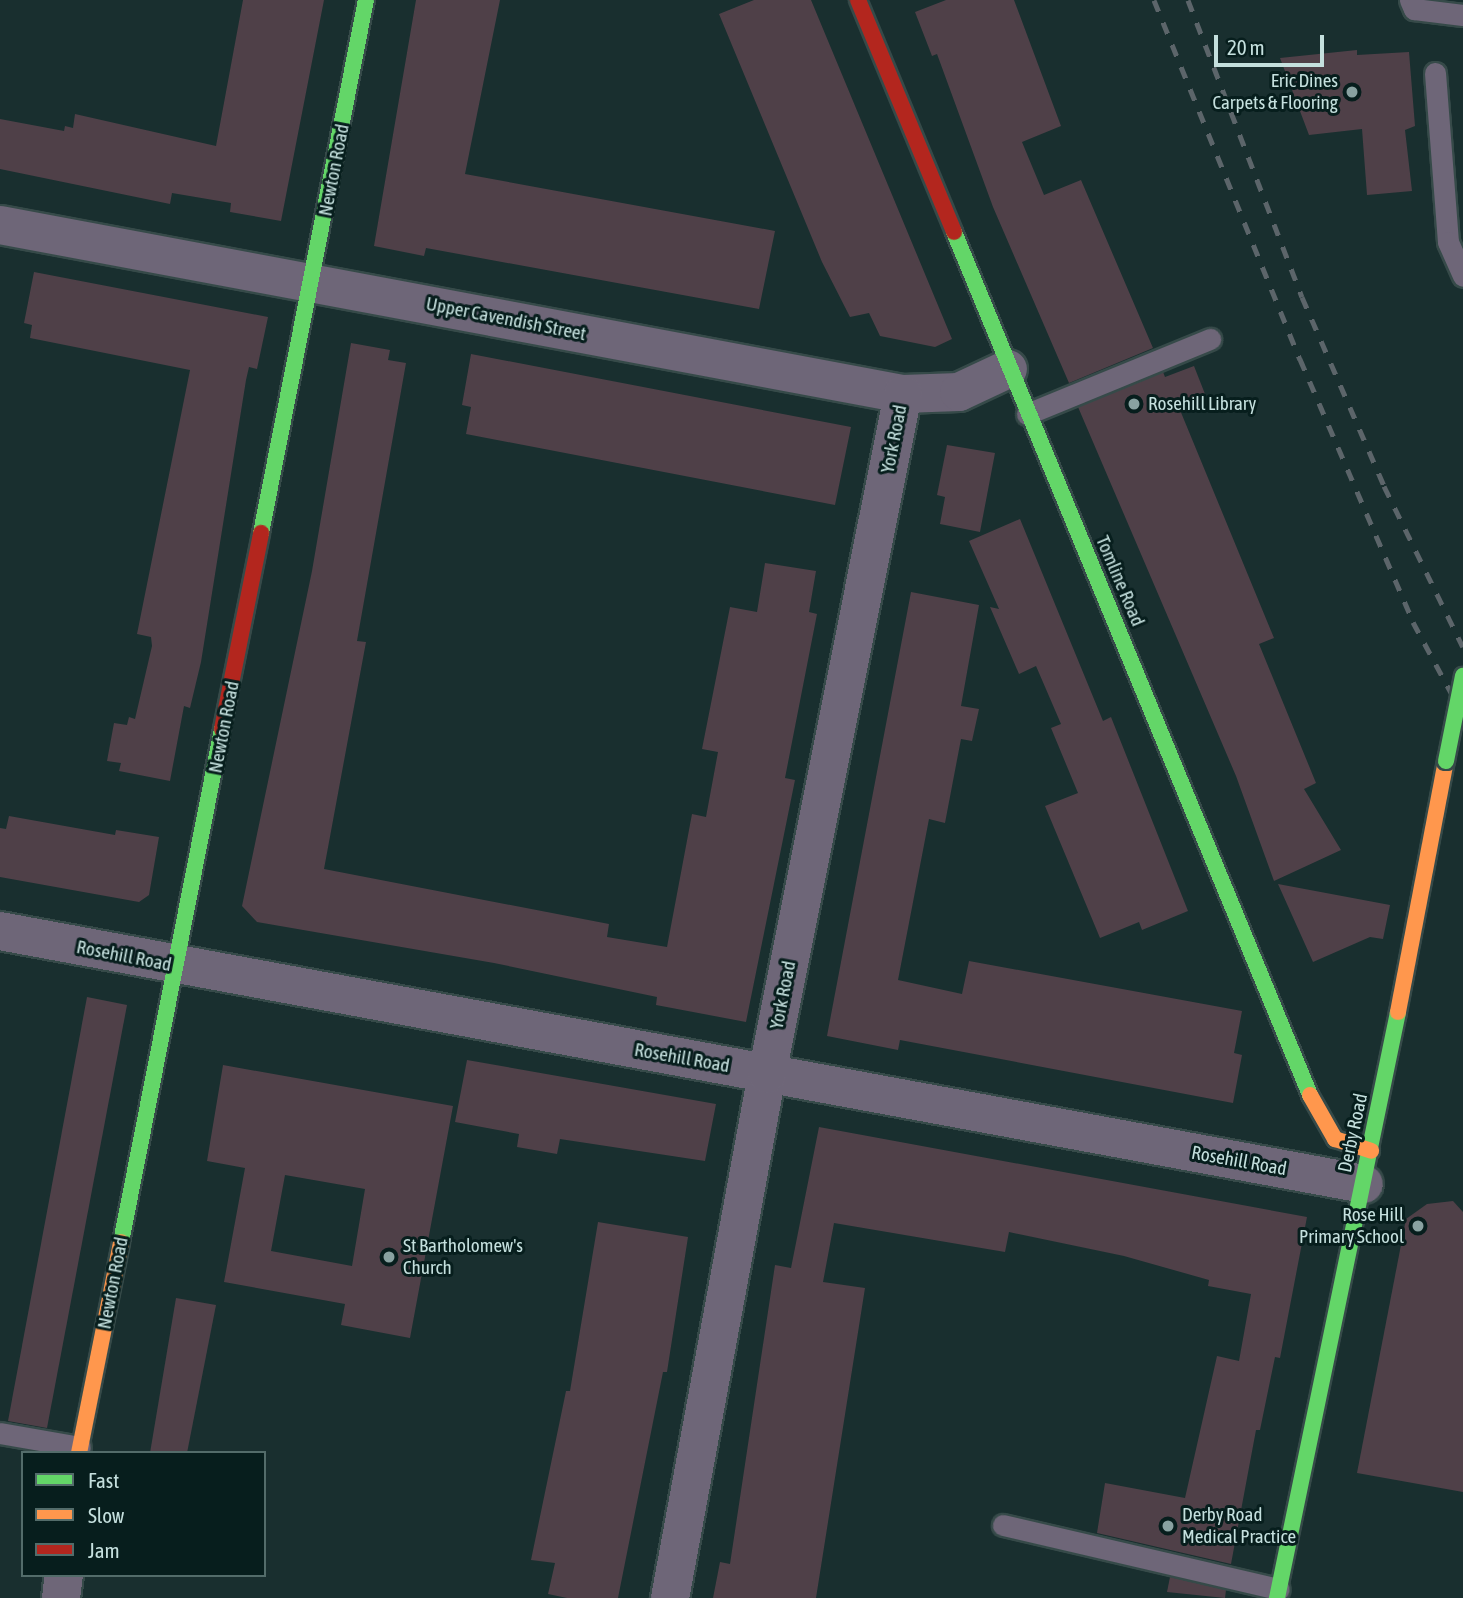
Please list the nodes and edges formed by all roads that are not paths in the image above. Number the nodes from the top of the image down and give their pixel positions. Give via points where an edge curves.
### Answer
1 (366, 0) edge
2 (858, 0) edge
3 (1410, 0) edge
4 (1463, 15) edge
5 (1434, 74) dead end
6 (0, 225) edge
7 (1463, 276) edge
8 (313, 283) junction
9 (1210, 339) dead end
10 (1008, 369) junction
11 (903, 394) junction
12 (1027, 414) junction
13 (1463, 676) edge
14 (0, 930) edge
15 (177, 966) junction
16 (767, 1074) junction
17 (1367, 1167) junction
18 (0, 1433) edge
19 (80, 1450) edge
20 (1003, 1525) dead end
21 (64, 1577) edge
22 (1278, 1593) edge
23 (61, 1598) edge
24 (670, 1598) edge

1 - 8 street, Newton Road
2 - 10 street, Tomline Road
3 - 4 lane via 1414,9
5 - 7 lane via 1448,242
6 - 8 street, Upper Cavendish Street
8 - 11 street, Upper Cavendish Street
8 - 15 street, Newton Road
9 - 12 lane
10 - 11 street, Upper Cavendish Street via 959,392
10 - 12 street, Tomline Road
11 - 16 street, York Road
12 - 17 street, Tomline Road via 1312,1100 1335,1139
13 - 17 street, Derby Road, bridge
14 - 15 street, Rosehill Road
15 - 16 street, Rosehill Road
15 - 19 street, Newton Road
16 - 17 street, Rosehill Road
16 - 24 street, York Road
17 - 22 street, Derby Road
18 - 19 lane
20 - 22 lane
21 - 23 street

